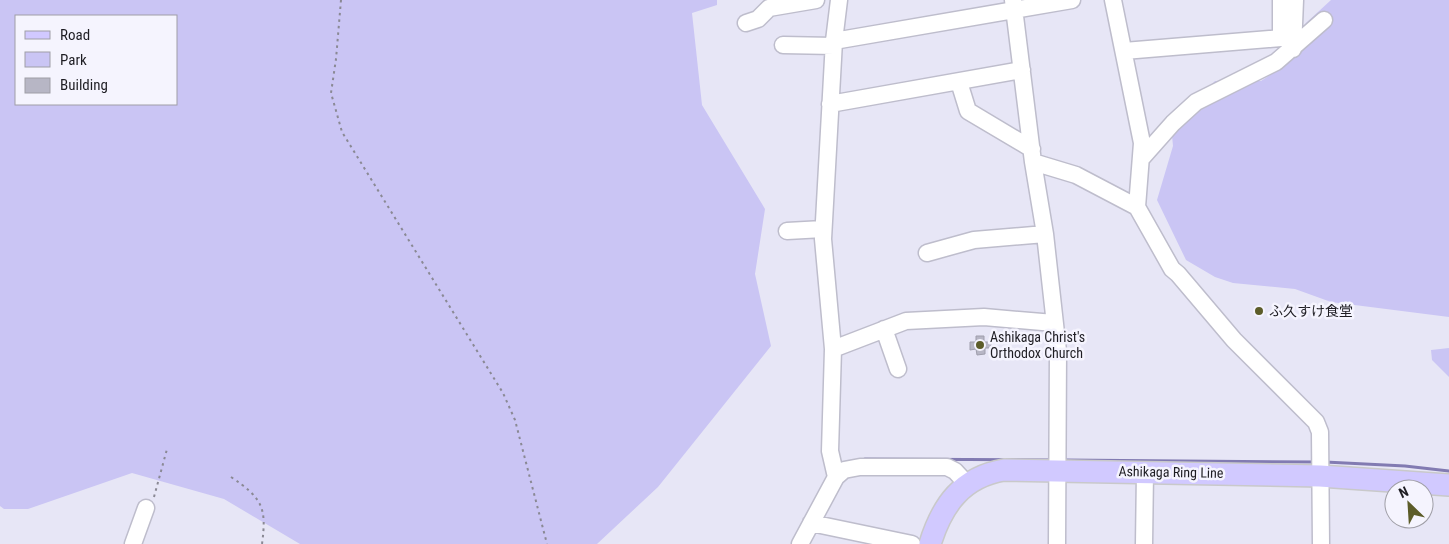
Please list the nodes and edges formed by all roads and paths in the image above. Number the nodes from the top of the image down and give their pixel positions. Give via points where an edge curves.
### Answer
1 (341, 0) edge
2 (816, 0) edge
3 (839, 0) edge
4 (1072, 0) edge
5 (1113, 0) edge
6 (1281, 0) edge
7 (1295, 0) edge
8 (1013, 5) edge
9 (1324, 20) dead end
10 (746, 23) dead end
11 (834, 44) junction
12 (784, 46) dead end
13 (1293, 49) junction
14 (1124, 51) junction
15 (1022, 70) junction
16 (959, 82) junction
17 (830, 104) junction
18 (1032, 156) junction
19 (1141, 159) junction
20 (1137, 207) junction
21 (823, 229) junction
22 (787, 231) dead end
23 (1045, 234) junction
24 (927, 253) dead end
25 (1054, 324) junction
26 (884, 329) junction
27 (833, 349) junction
28 (898, 369) dead end
29 (167, 449) dead end
30 (1057, 470) junction
31 (1145, 472) junction
32 (1320, 476) junction
33 (231, 477) dead end
34 (836, 477) junction
35 (967, 484) junction
36 (1449, 484) edge
37 (146, 508) joint
38 (811, 523) junction
39 (133, 544) edge
40 (262, 544) edge
41 (547, 544) edge
42 (800, 544) edge
43 (912, 544) edge
44 (930, 544) edge
45 (1057, 544) edge
46 (1144, 544) edge
47 (1321, 544) edge

1 - 41 path via 331,93 342,132 503,393 515,420
2 - 10 street via 769,8
3 - 11 street
4 - 8 street
5 - 14 street
6 - 14 street via 1281,38
7 - 13 street
8 - 11 street
8 - 15 street
9 - 13 street
11 - 12 street
11 - 17 street
13 - 19 street via 1258,73 1196,102
14 - 19 street via 1142,143
15 - 16 street
15 - 18 street
16 - 17 street
16 - 18 street via 968,111
17 - 21 street
18 - 20 street
18 - 23 street
19 - 20 street
20 - 32 street via 1172,269 1234,340 1316,422 1320,432
21 - 22 street
21 - 27 street
23 - 24 street via 974,240
23 - 25 street
25 - 26 street via 958,317 906,320
25 - 30 street via 1058,351
26 - 27 street
26 - 28 street
27 - 34 street via 830,451
29 - 37 path via 158,491
30 - 31 main road, Ashikaga Ring Line
30 - 35 main road, Ashikaga Ring Line via 1004,470 986,474
30 - 45 street
31 - 32 main road, Ashikaga Ring Line
31 - 46 street
32 - 36 main road, Ashikaga Ring Line
32 - 47 street
33 - 40 path via 250,490 264,511
34 - 35 street via 844,470 860,467 947,467
34 - 38 street
35 - 44 main road, Ashikaga Ring Line via 945,506
37 - 39 street
38 - 42 street
38 - 43 street

